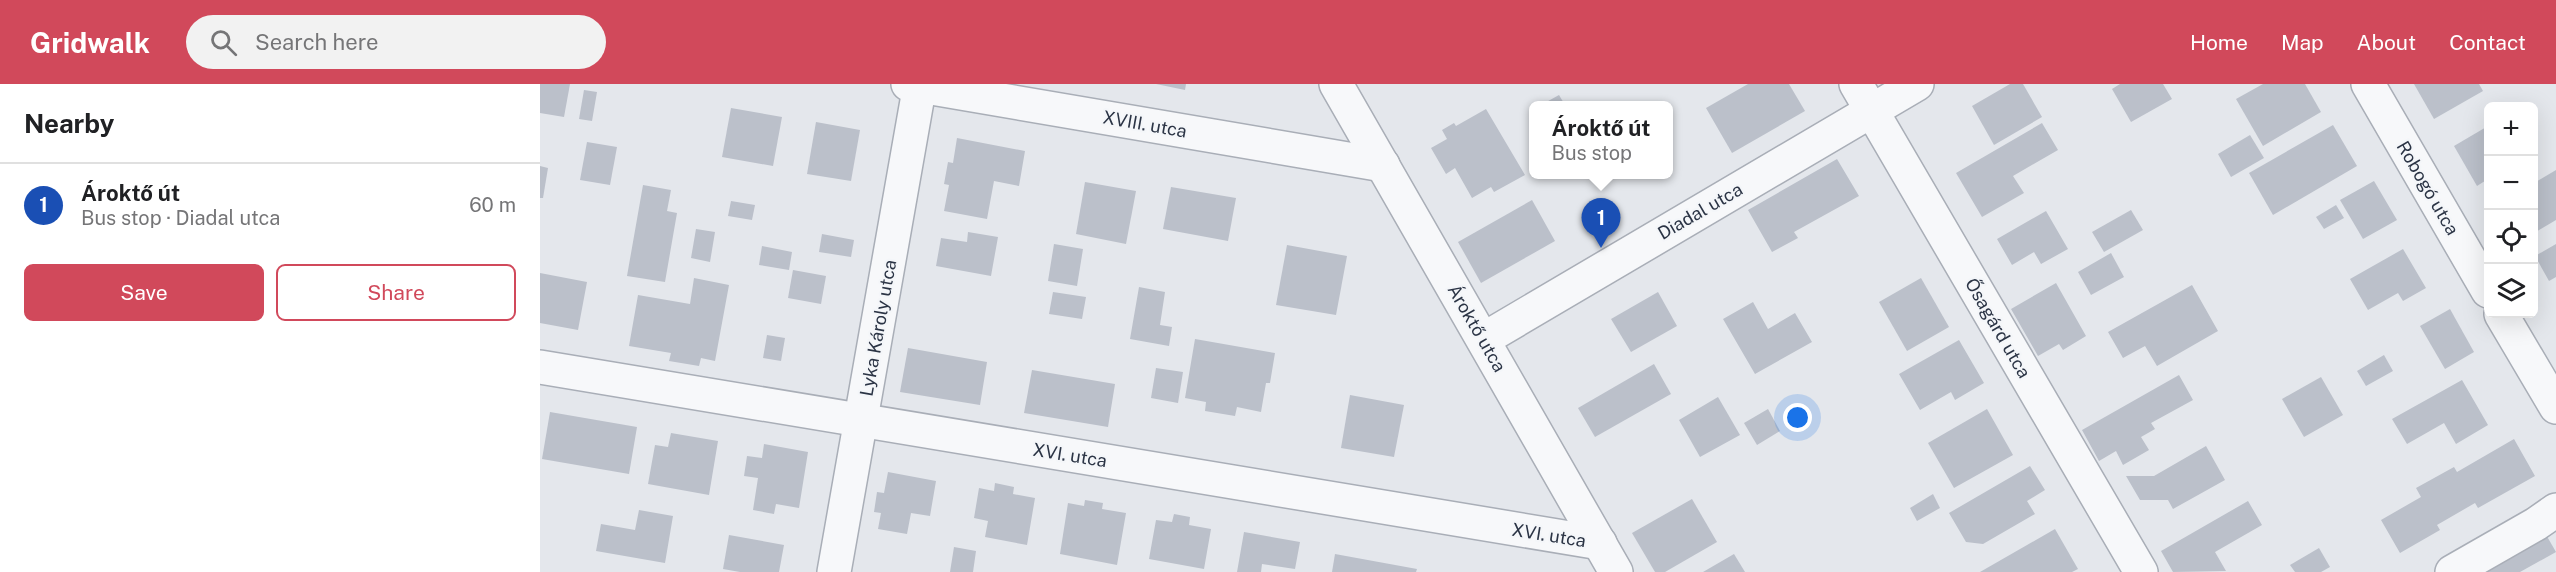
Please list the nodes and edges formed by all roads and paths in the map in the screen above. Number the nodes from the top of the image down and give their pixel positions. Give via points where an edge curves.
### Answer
1 (1336, 84) edge
2 (1917, 84) edge
3 (2368, 84) edge
4 (916, 85) edge
5 (1864, 97) edge
6 (1383, 165) junction
7 (2484, 284) edge
8 (2503, 318) edge
9 (1484, 339) junction
10 (540, 367) edge
11 (2556, 407) edge
12 (862, 421) junction
13 (2556, 510) edge
14 (1600, 543) junction
15 (834, 572) edge
16 (1616, 572) edge
17 (2140, 572) edge
18 (2452, 572) edge

1 - 6 street, Ároktő utca
2 - 5 street, Diadal utca
3 - 7 street, Robogó utca
4 - 6 street, XVIII. utca
4 - 12 street, Lyka Károly utca
5 - 9 street, Diadal utca
5 - 17 street, Ősagárd utca
6 - 9 street, Ároktő utca
8 - 11 street
9 - 14 street, Ároktő utca
10 - 12 street, XVI. utca
12 - 14 street, XVI. utca
12 - 15 street, Lyka Károly utca
13 - 18 street
14 - 16 street, Ároktő utca

